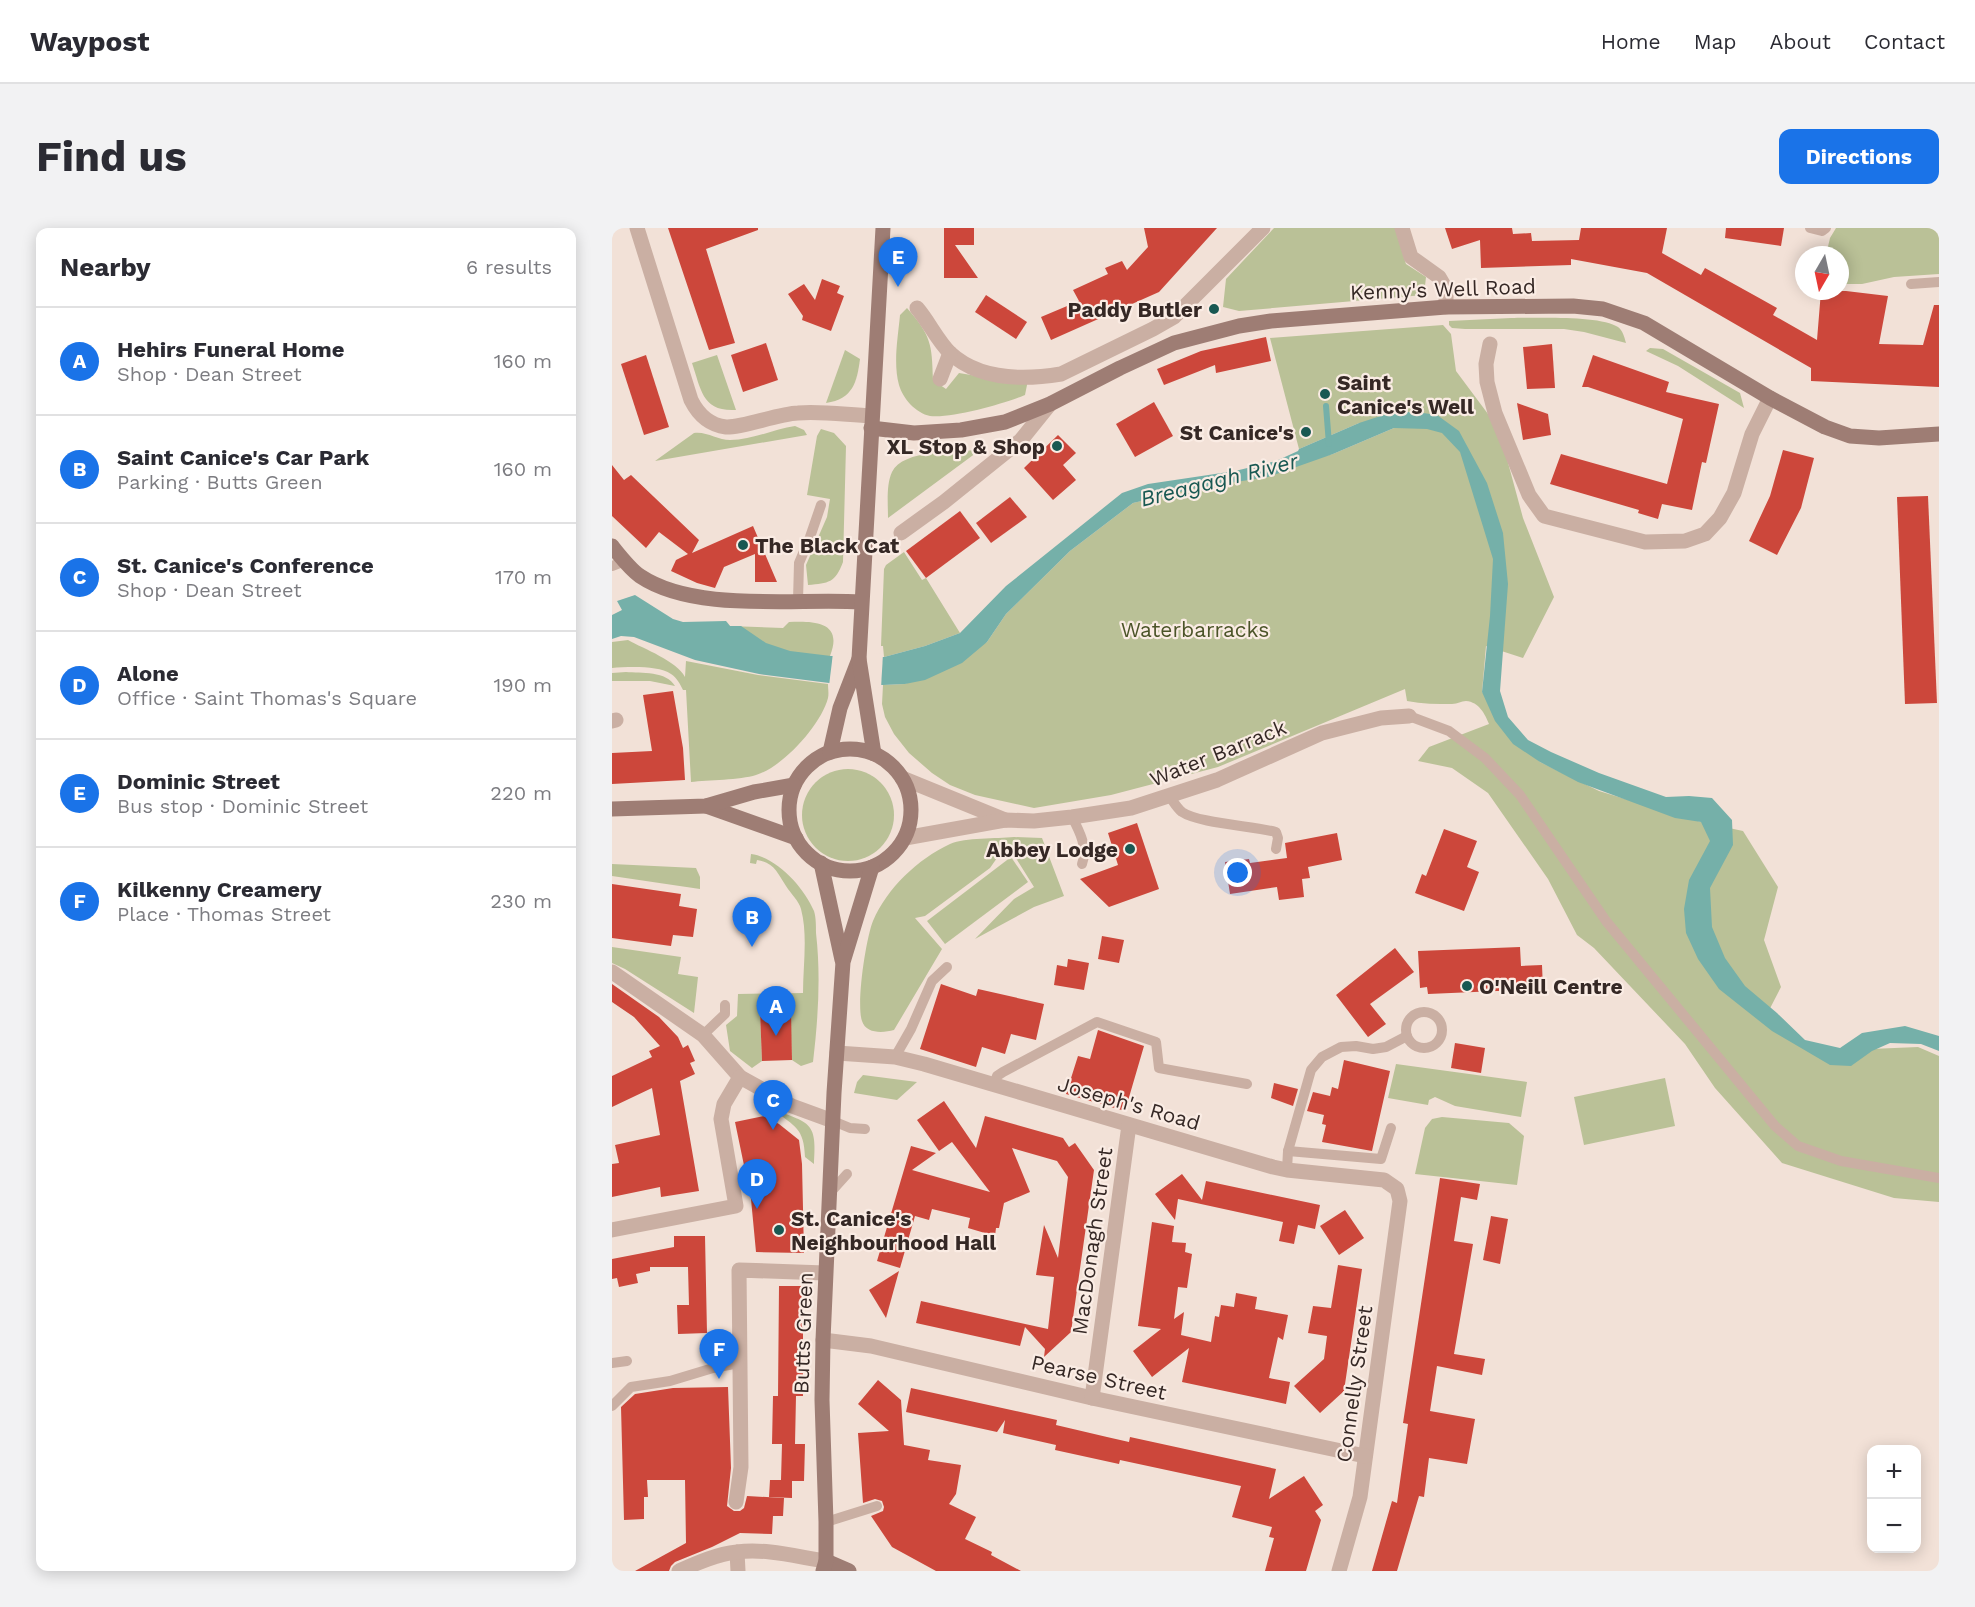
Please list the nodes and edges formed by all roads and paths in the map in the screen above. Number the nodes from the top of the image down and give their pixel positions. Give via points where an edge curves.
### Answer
1 (637, 228) edge
2 (883, 228) edge
3 (1263, 228) edge
4 (1402, 228) edge
5 (1810, 228) edge
6 (1826, 228) edge
7 (1939, 282) edge
8 (1911, 284) dead end
9 (1446, 307) junction
10 (917, 308) dead end
11 (1490, 344) dead end
12 (950, 353) junction
13 (940, 379) dead end
14 (1770, 398) junction
15 (1050, 404) junction
16 (871, 422) junction
17 (1939, 434) edge
18 (821, 505) dead end
19 (901, 533) dead end
20 (612, 546) edge
21 (619, 564) edge
22 (798, 601) junction
23 (861, 602) junction
24 (859, 651) junction
25 (1409, 716) joint
26 (830, 752) junction
27 (874, 754) junction
28 (902, 778) junction
29 (794, 785) junction
30 (1170, 797) junction
31 (706, 806) junction
32 (612, 809) edge
33 (1072, 817) junction
34 (1005, 819) junction
35 (796, 838) junction
36 (905, 838) junction
37 (1276, 849) dead end
38 (821, 863) junction
39 (1082, 864) dead end
40 (872, 867) junction
41 (843, 963) junction
42 (947, 967) dead end
43 (612, 972) edge
44 (725, 1005) dead end
45 (703, 1035) junction
46 (1407, 1036) dead end
47 (837, 1053) junction
48 (895, 1057) junction
49 (740, 1077) junction
50 (994, 1084) junction
51 (1247, 1084) dead end
52 (832, 1121) junction
53 (1129, 1125) junction
54 (1391, 1128) dead end
55 (865, 1129) dead end
56 (1288, 1151) junction
57 (1287, 1170) junction
58 (847, 1174) dead end
59 (1939, 1178) edge
60 (829, 1194) junction
61 (1400, 1201) joint
62 (612, 1230) edge
63 (825, 1273) junction
64 (823, 1340) junction
65 (627, 1361) dead end
66 (612, 1363) edge
67 (739, 1363) junction
68 (1092, 1398) junction
69 (612, 1406) edge
70 (1365, 1456) junction
71 (736, 1502) dead end
72 (877, 1506) dead end
73 (826, 1522) junction
74 (737, 1552) junction
75 (825, 1566) edge
76 (679, 1571) edge
77 (738, 1571) edge
78 (849, 1571) edge
79 (1339, 1571) edge

1 - 16 street via 691,400 705,419 727,427 799,412
2 - 16 main road
3 - 12 street via 1174,317 1061,374 996,376 967,365
4 - 9 street via 1411,257 1439,277 1446,289
5 - 6 lane
7 - 8 lane
9 - 14 main road, Kenny's Well Road via 1603,309 1644,323
9 - 15 main road, Kenny's Well Road via 1271,321 1216,331 1174,343
10 - 12 street
11 - 14 street via 1487,382 1495,413 1529,495 1544,516 1645,542 1685,541 1705,534 1720,518 1734,493 1752,434
12 - 13 street
14 - 17 main road, Kenny's Well Road via 1825,428 1850,436
15 - 16 main road, Kenny's Well Road via 1005,422 961,430 914,433
15 - 19 street, Kenny's Well Road via 1021,440
16 - 23 main road
18 - 22 lane via 799,563
20 - 21 main road
21 - 22 main road via 676,594 720,600
22 - 23 main road
23 - 24 main road
24 - 26 main road
24 - 27 main road
25 - 30 street, Water Barrack via 1381,718 1322,733
25 - 59 lane via 1449,731 1485,758 1520,795 1606,921 1775,1126 1798,1146 1841,1161
26 - 27 main road via 845,749
26 - 29 main road via 803,771
27 - 28 main road
28 - 34 street, Water Barrack
28 - 36 main road via 910,797 911,818
29 - 31 main road
29 - 35 main road via 789,802
30 - 33 street, Water Barrack
30 - 37 lane via 1181,811 1196,818 1276,832
31 - 32 main road
31 - 35 main road
33 - 34 street, Water Barrack
33 - 39 lane via 1085,855
34 - 36 street, Water Barrack
35 - 38 main road
36 - 40 main road via 896,851
38 - 40 main road via 837,870
38 - 41 main road, Butts Green
40 - 41 main road, Butts Green
41 - 47 main road, Butts Green
42 - 48 lane via 932,981
43 - 45 street
44 - 45 lane via 725,1014
45 - 49 street
46 - 56 lane via 1386,1047 1341,1047 1322,1057 1311,1071
47 - 48 street, Joseph's Road
47 - 52 main road, Butts Green
48 - 50 street, Joseph's Road
49 - 52 street via 792,1106
49 - 62 street via 724,1104 721,1119 736,1206
50 - 51 lane via 1003,1072 1097,1022 1156,1042 1159,1068
50 - 53 street, Joseph's Road
52 - 55 lane
52 - 60 main road, Butts Green
53 - 57 street, Joseph's Road
53 - 68 street, MacDonagh Street
54 - 56 lane via 1381,1159
56 - 57 lane
57 - 61 street, Joseph's Road via 1384,1180 1397,1189
58 - 60 lane
60 - 63 main road, Butts Green
61 - 70 street, Connelly Street
63 - 64 main road, Butts Green
63 - 67 street via 739,1270
64 - 68 street, Pearse Street via 872,1346
64 - 73 main road, Butts Green
65 - 66 lane
67 - 69 lane via 631,1388
67 - 71 street via 741,1467
68 - 70 street, Pearse Street
70 - 79 street, Connelly Street via 1360,1497
72 - 73 lane
73 - 75 main road, Butts Green
74 - 75 street via 777,1553
74 - 76 street
74 - 77 street
75 - 78 main road

